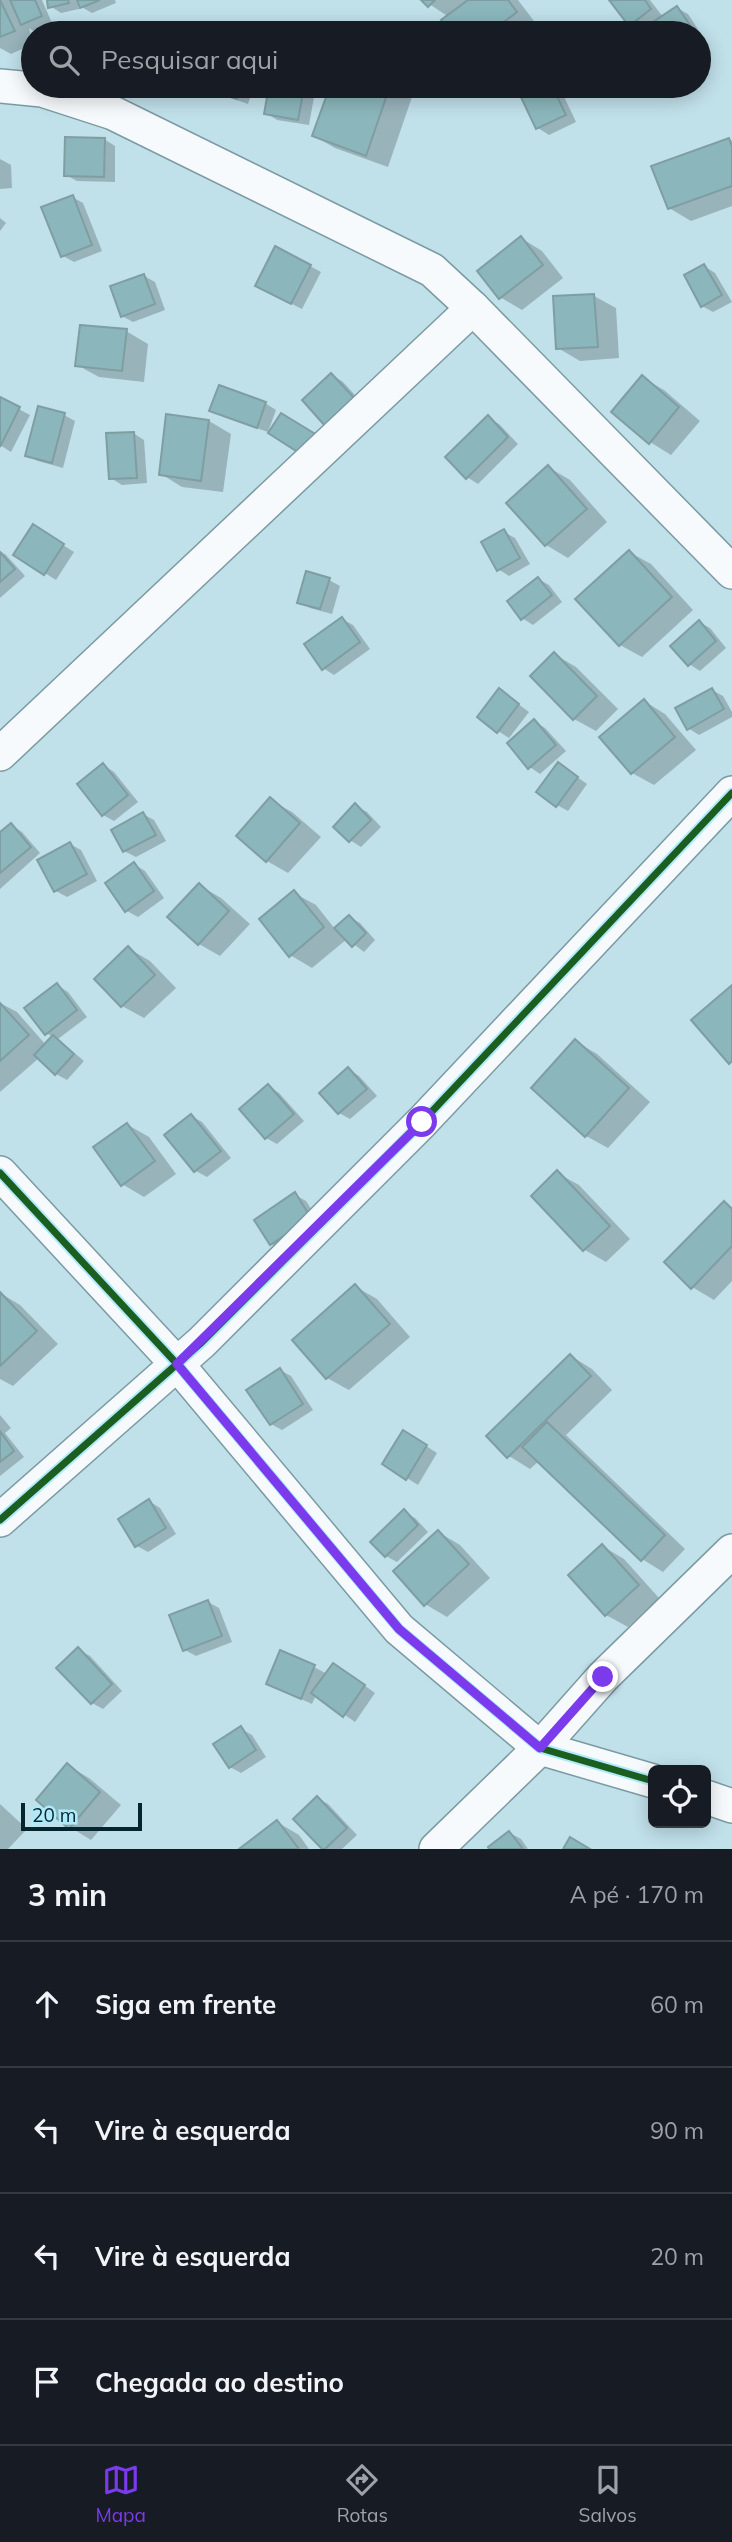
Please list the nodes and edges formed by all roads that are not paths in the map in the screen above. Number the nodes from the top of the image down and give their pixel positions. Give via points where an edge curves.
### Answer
1 (0, 86) edge
2 (21, 88) edge
3 (67, 98) edge
4 (473, 308) junction
5 (732, 572) edge
6 (0, 754) edge
7 (732, 793) edge
8 (0, 1173) edge
9 (177, 1364) junction
10 (0, 1520) edge
11 (732, 1551) edge
12 (540, 1748) junction
13 (648, 1780) edge
14 (711, 1799) edge
15 (732, 1807) edge
16 (436, 1849) edge

1 - 2 street
3 - 4 street via 113,113 432,270
4 - 5 street
4 - 6 street
7 - 9 street via 422,1122
8 - 9 street
9 - 10 street
9 - 12 street via 399,1629
11 - 12 street via 603,1677
12 - 13 street
12 - 16 street
14 - 15 street

